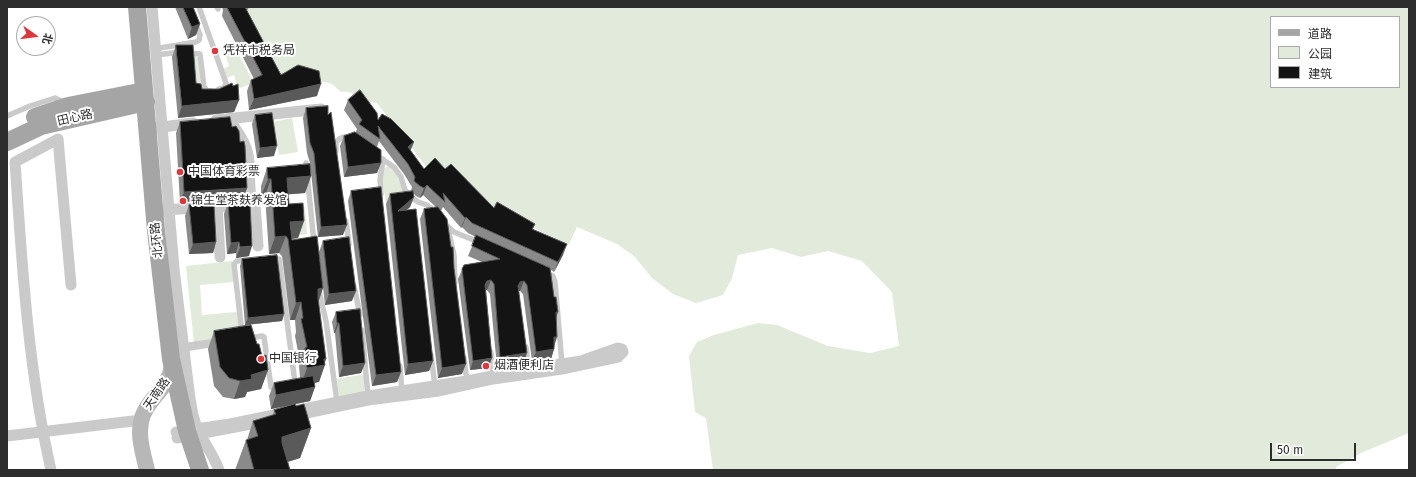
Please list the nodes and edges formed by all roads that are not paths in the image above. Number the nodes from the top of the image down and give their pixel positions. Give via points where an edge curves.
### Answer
1 (127, 7) edge
2 (137, 7) edge
3 (152, 7) edge
4 (199, 7) edge
5 (193, 16) edge
6 (148, 53) junction
7 (140, 97) junction
8 (68, 106) junction
9 (323, 109) edge
10 (7, 116) edge
11 (229, 119) junction
12 (59, 122) junction
13 (155, 128) junction
14 (7, 129) edge
15 (58, 140) junction
16 (7, 142) edge
17 (358, 142) edge
18 (370, 150) edge
19 (337, 158) edge
20 (383, 159) junction
21 (11, 164) edge
22 (306, 164) edge
23 (166, 176) junction
24 (152, 187) junction
25 (382, 198) edge
26 (414, 200) junction
27 (254, 204) junction
28 (217, 206) junction
29 (162, 210) junction
30 (414, 210) edge
31 (344, 213) edge
32 (448, 229) junction
33 (258, 246) dead end
34 (489, 247) edge
35 (314, 250) edge
36 (350, 252) edge
37 (220, 257) dead end
38 (260, 258) edge
39 (252, 259) edge
40 (536, 269) edge
41 (168, 274) junction
42 (353, 276) edge
43 (71, 285) dead end
44 (455, 286) edge
45 (318, 287) edge
46 (233, 338) edge
47 (243, 339) edge
48 (525, 339) edge
49 (226, 340) edge
50 (220, 343) edge
51 (490, 346) edge
52 (430, 347) edge
53 (183, 348) junction
54 (464, 351) edge
55 (292, 355) junction
56 (267, 359) junction
57 (399, 359) edge
58 (562, 364) junction
59 (167, 365) junction
60 (529, 369) junction
61 (493, 375) junction
62 (467, 381) junction
63 (165, 385) junction
64 (434, 386) junction
65 (402, 391) junction
66 (368, 396) junction
67 (338, 402) junction
68 (133, 421) junction
69 (42, 431) junction
70 (188, 433) junction
71 (7, 436) edge
72 (51, 470) edge
73 (140, 470) edge
74 (147, 470) edge
75 (188, 470) edge
76 (200, 470) edge
77 (219, 470) edge

1 - 7 main road, 北环路
2 - 6 main road, 北环路
3 - 6 street
4 - 6 lane via 226,83 224,88 205,90 200,54
5 - 6 lane via 200,35 199,40
6 - 7 main road, 北环路
6 - 13 street
7 - 8 main road, 田心路
7 - 12 main road, 田心路
7 - 13 main road, 北环路
7 - 59 main road, 北环路 via 148,246
8 - 10 lane via 55,98
8 - 14 main road, 田心路
9 - 11 street
11 - 13 street
11 - 27 street via 246,147
12 - 15 street
12 - 16 main road, 田心路 via 41,126
13 - 23 street
13 - 24 main road, 北环路
15 - 21 street
15 - 43 street
17 - 19 lane via 347,136 340,139 336,145
18 - 20 lane
20 - 25 lane via 380,180
20 - 26 lane via 394,167 407,193
21 - 69 street
22 - 35 lane
23 - 24 street
23 - 29 street
24 - 29 main road, 北环路
26 - 30 lane
26 - 32 lane via 427,205
27 - 28 street
27 - 33 street
28 - 29 street
28 - 37 street
29 - 41 main road, 北环路
31 - 36 lane
32 - 34 lane
32 - 44 lane via 454,255
38 - 55 lane via 279,259
39 - 46 lane via 237,260 234,264 242,334 241,337
40 - 58 lane via 553,276 555,282
41 - 53 street
41 - 59 main road, 北环路
42 - 66 lane
45 - 67 lane
47 - 56 lane via 263,336
48 - 60 lane
49 - 53 lane
50 - 53 lane
51 - 61 lane
52 - 64 lane
53 - 70 street via 192,411
54 - 62 lane
55 - 56 lane
55 - 56 lane via 295,383 293,386 274,390 271,388
57 - 65 lane
58 - 60 street
58 - 70 street via 581,361 618,348 623,352 618,357 562,369 493,379 439,391 368,400
59 - 63 main road, 北环路
59 - 68 main road, 天南路 via 139,402
59 - 70 main road, 北环路
60 - 61 street
61 - 62 street
62 - 64 street
63 - 70 main road, 北环路
63 - 74 main road, 天南路 via 143,415 140,434
64 - 65 street
65 - 66 street
66 - 67 street
67 - 70 street
68 - 69 street
68 - 73 main road, 天南路
69 - 71 street
69 - 72 street
70 - 75 main road, 北环路
70 - 76 main road, 北环路
70 - 77 street via 211,450

